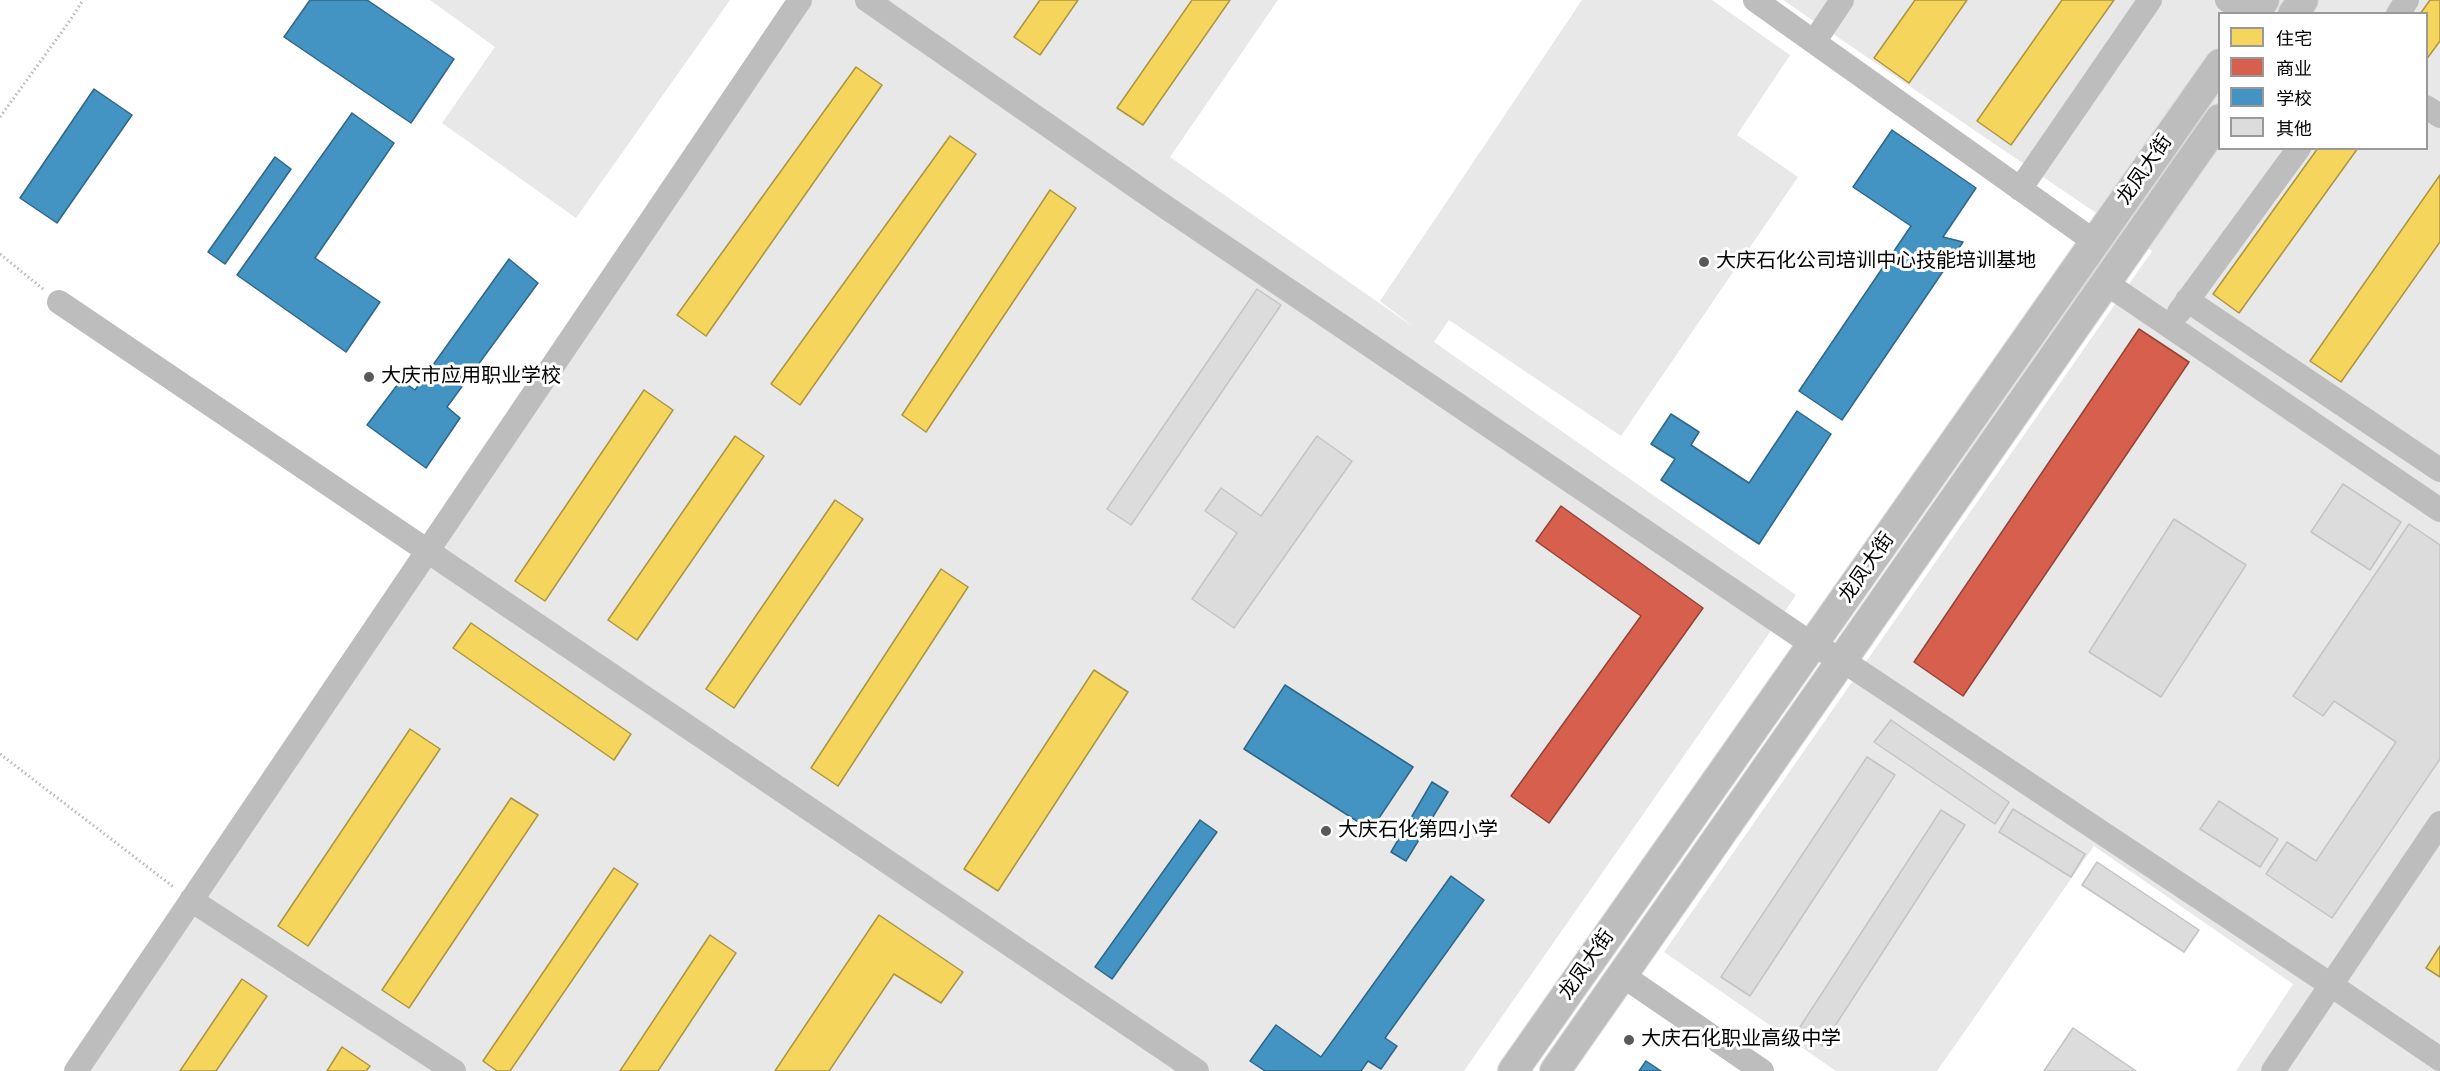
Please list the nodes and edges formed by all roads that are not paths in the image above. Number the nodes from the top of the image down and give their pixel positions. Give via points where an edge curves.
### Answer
1 (800, 0) edge
2 (867, 0) edge
3 (1755, 0) edge
4 (1842, 0) edge
5 (2150, 0) edge
6 (2227, 0) edge
7 (2244, 12) edge
8 (1814, 42) junction
9 (2218, 67) edge
10 (2218, 122) edge
11 (2298, 150) edge
12 (2020, 189) junction
13 (2095, 243) junction
14 (2106, 283) junction
15 (2187, 300) junction
16 (59, 302) road end
17 (2169, 327) junction
18 (2341, 404) junction
19 (2323, 431) junction
20 (2440, 470) edge
21 (2440, 510) edge
22 (428, 551) junction
23 (1813, 645) junction
24 (1842, 660) junction
25 (2440, 823) edge
26 (191, 900) junction
27 (1622, 975) junction
28 (2331, 985) junction
29 (2440, 1059) edge
30 (76, 1071) edge
31 (454, 1071) edge
32 (1197, 1071) edge
33 (1513, 1071) edge
34 (1555, 1071) edge
35 (1762, 1071) edge
36 (2272, 1071) edge

1 - 22 street
2 - 23 street via 1174,213
3 - 8 street
4 - 8 street
5 - 12 street
6 - 7 street
8 - 12 street
9 - 13 main road, 龙凤大街
10 - 14 main road, 龙凤大街
11 - 15 street
12 - 13 street
13 - 23 main road, 龙凤大街
14 - 17 street
14 - 24 main road, 龙凤大街
15 - 17 street
15 - 18 street
16 - 22 street
17 - 19 street
18 - 19 street
18 - 20 street
19 - 21 street
22 - 26 street
22 - 32 street
23 - 24 street
23 - 33 main road, 龙凤大街
24 - 27 main road, 龙凤大街
24 - 28 street
25 - 28 street
26 - 30 street
26 - 31 street
27 - 34 main road, 龙凤大街
27 - 35 street
28 - 29 street
28 - 36 street

